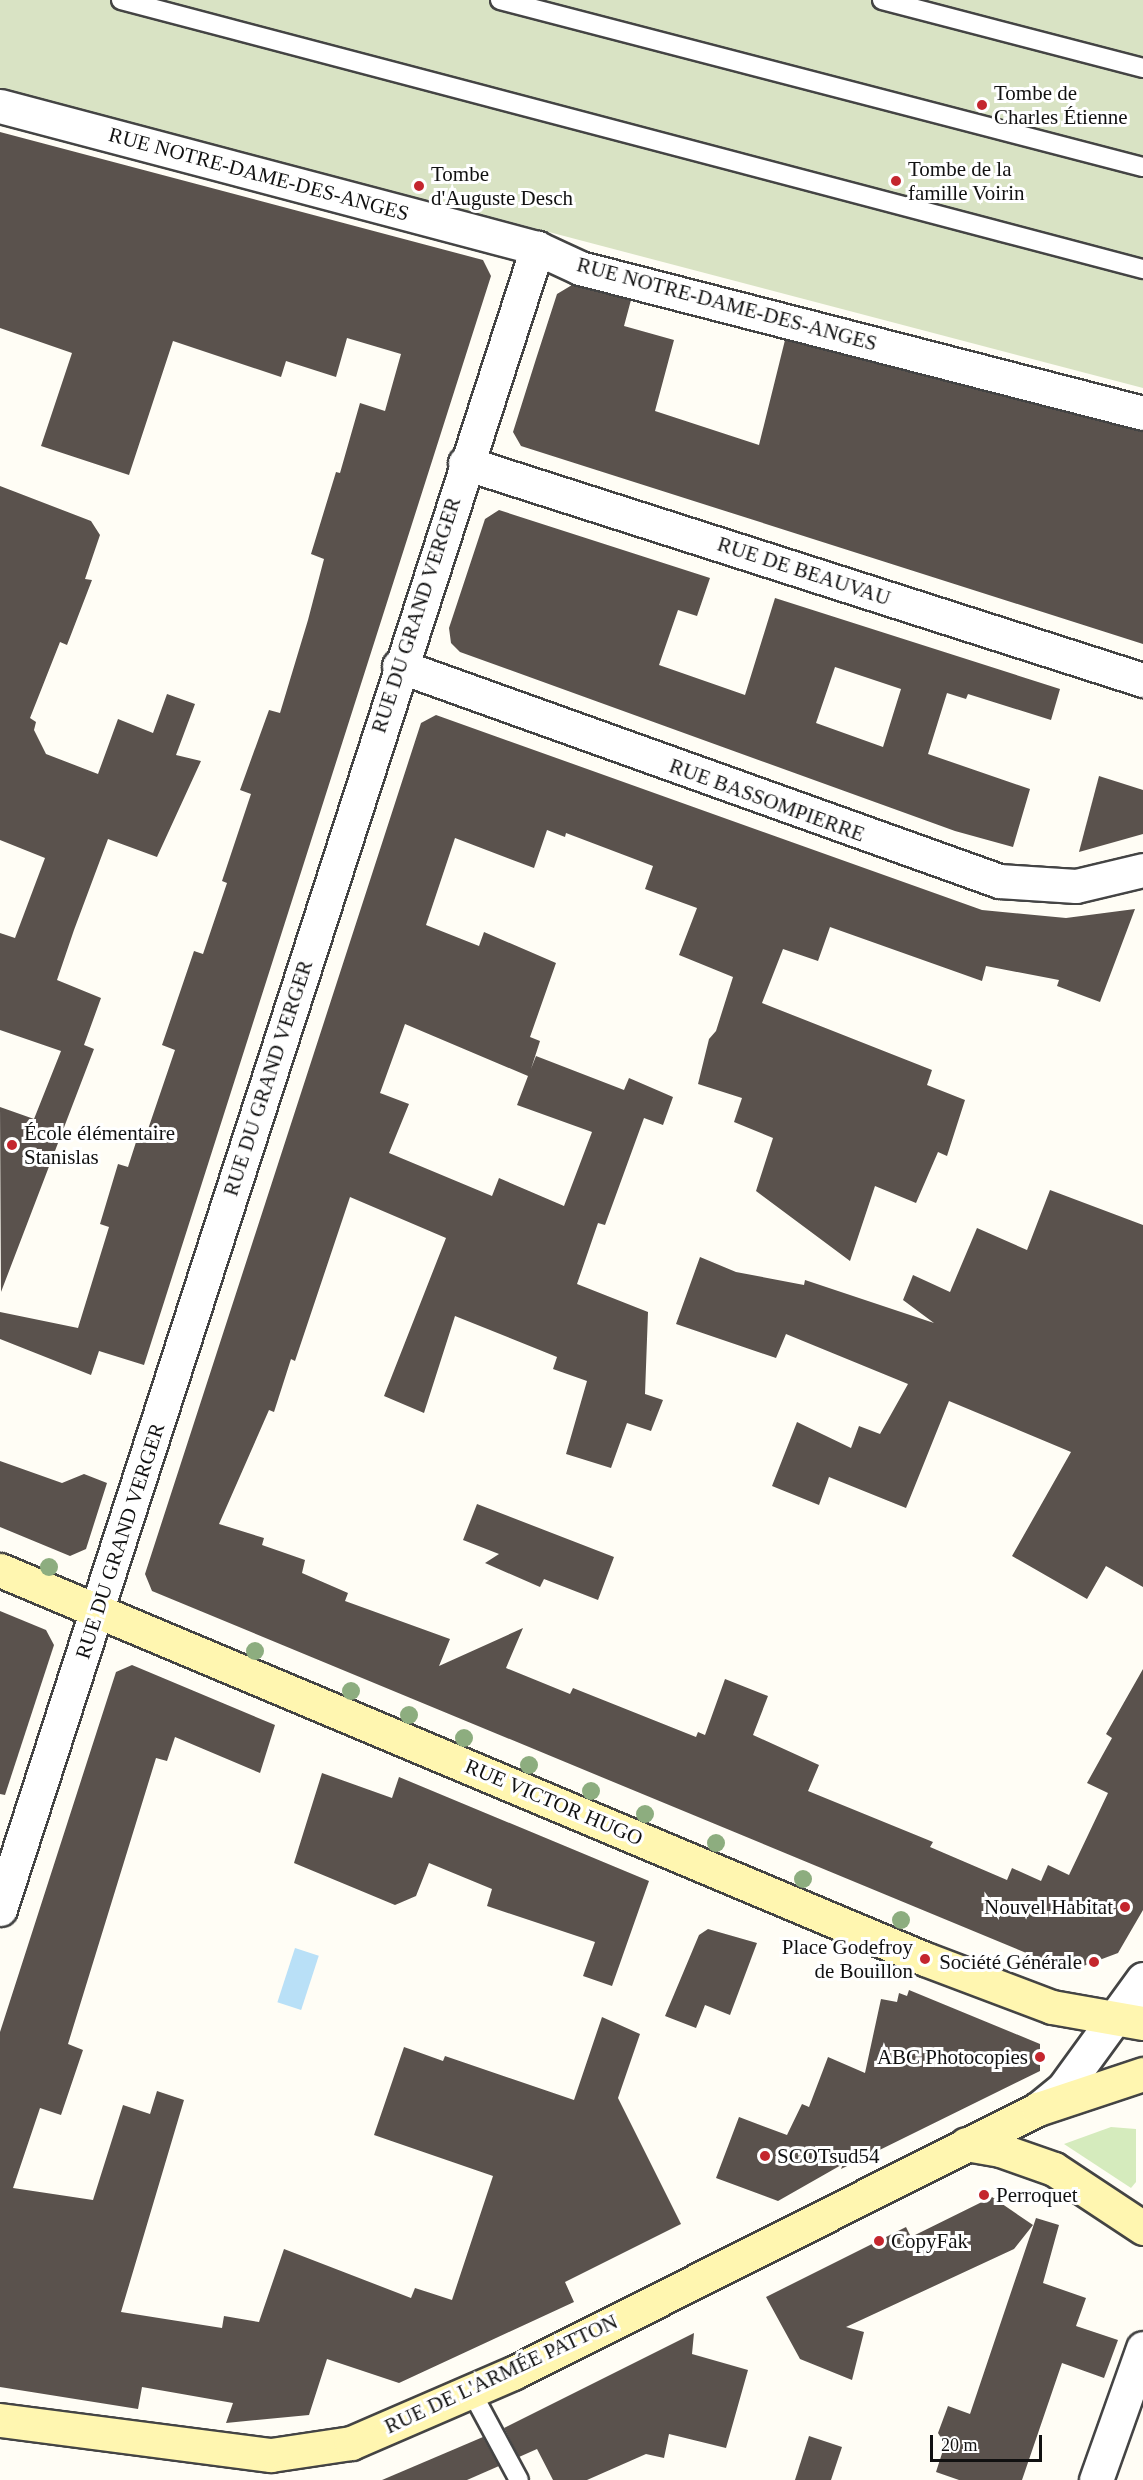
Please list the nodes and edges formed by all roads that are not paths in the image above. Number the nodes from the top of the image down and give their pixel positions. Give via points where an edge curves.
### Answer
1 (121, 0) edge
2 (500, 0) edge
3 (882, 0) edge
4 (1143, 68) edge
5 (0, 106) edge
6 (1143, 167) edge
7 (537, 248) junction
8 (1143, 269) edge
9 (1143, 412) edge
10 (465, 463) junction
11 (399, 666) junction
12 (1143, 680) edge
13 (1143, 870) edge
14 (0, 1570) edge
15 (98, 1610) junction
16 (0, 1908) edge
17 (1143, 1978) edge
18 (1128, 2021) edge
19 (1143, 2074) edge
20 (1038, 2109) junction
21 (966, 2144) junction
22 (1143, 2228) edge
23 (1143, 2348) edge
24 (471, 2391) junction
25 (0, 2420) edge
26 (519, 2480) edge
27 (1096, 2480) edge

1 - 8 lane
2 - 6 lane
3 - 4 lane
5 - 7 street, RUE NOTRE-DAME-DES-ANGES
7 - 9 street, RUE NOTRE-DAME-DES-ANGES via 580,268
7 - 10 street, RUE DU GRAND VERGER
10 - 11 street, RUE DU GRAND VERGER
10 - 12 street, RUE DE BEAUVAU
11 - 13 street, RUE BASSOMPIERRE via 999,881 1076,886
11 - 15 street, RUE DU GRAND VERGER
14 - 15 main road, RUE VICTOR HUGO
15 - 16 street, RUE DU GRAND VERGER
15 - 18 main road, RUE VICTOR HUGO via 925,1959 1052,2007
17 - 18 street
18 - 20 street via 1063,2090
19 - 20 main road, RUE DE L'ARMÉE PATTON
20 - 21 main road, RUE DE L'ARMÉE PATTON
21 - 22 main road via 1000,2150 1054,2169
21 - 24 main road, RUE DE L'ARMÉE PATTON
23 - 27 street
24 - 25 main road, RUE DE L'ARMÉE PATTON via 351,2443 271,2456
24 - 26 lane

